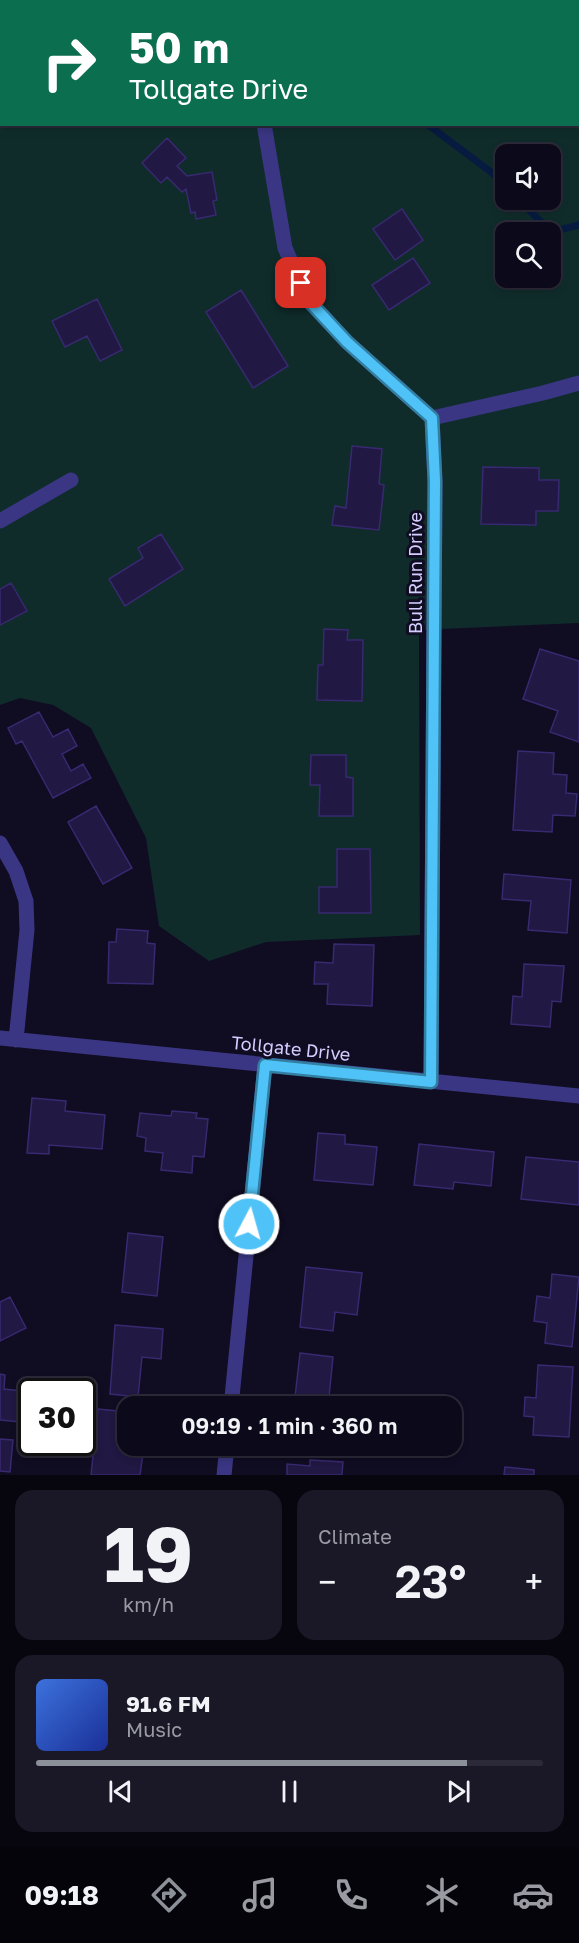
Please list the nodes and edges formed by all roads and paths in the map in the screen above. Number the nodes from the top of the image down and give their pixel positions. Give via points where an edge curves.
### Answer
1 (264, 126) edge
2 (579, 383) edge
3 (432, 418) junction
4 (71, 480) dead end
5 (0, 520) edge
6 (0, 843) edge
7 (0, 1038) edge
8 (16, 1040) junction
9 (265, 1065) junction
10 (431, 1082) junction
11 (579, 1096) edge
12 (232, 1396) edge
13 (226, 1456) edge
14 (224, 1475) edge

1 - 3 street via 285,248 308,300 347,342
2 - 3 street
3 - 10 street, Bull Run Drive via 435,493
4 - 5 street
6 - 8 street via 16,871 26,901 27,930
7 - 8 street, Tollgate Drive
8 - 9 street, Tollgate Drive
9 - 10 street, Tollgate Drive
9 - 12 street
10 - 11 street, Tollgate Drive
13 - 14 street

